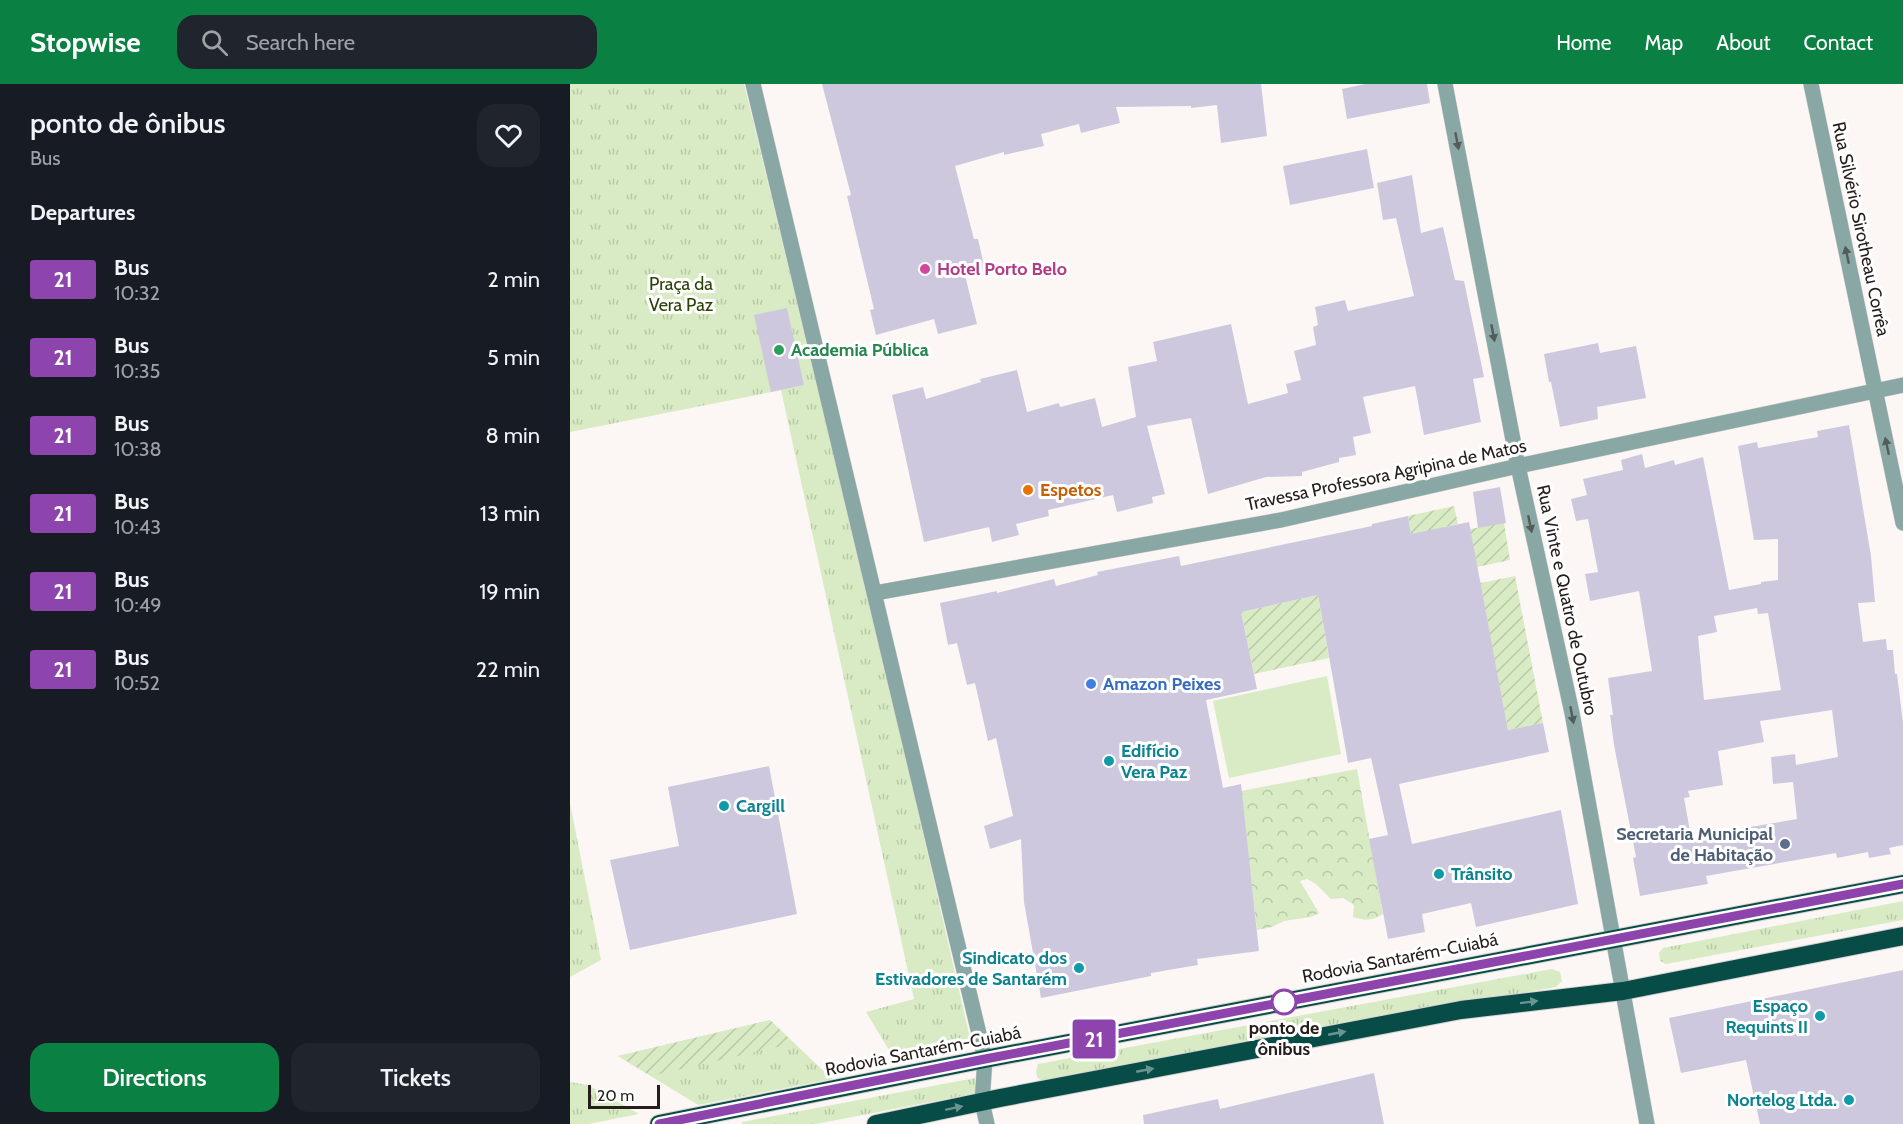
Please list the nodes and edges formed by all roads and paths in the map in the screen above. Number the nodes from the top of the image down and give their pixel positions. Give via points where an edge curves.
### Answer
1 (753, 84) edge
2 (1445, 84) edge
3 (1811, 84) edge
4 (1903, 385) edge
5 (1876, 391) junction
6 (1518, 466) junction
7 (1903, 524) edge
8 (875, 593) junction
9 (1903, 884) edge
10 (1903, 936) edge
11 (1612, 939) junction
12 (1623, 991) junction
13 (985, 1059) junction
14 (982, 1102) junction
15 (715, 1119) edge
16 (659, 1124) edge
17 (876, 1124) edge
18 (987, 1124) edge
19 (1647, 1124) edge

1 - 8 street
2 -> 6 street, Rua Vinte e Quatro de Outubro
5 -> 3 street, Rua Silvério Sirotheau Corrêa
4 - 5 street, Travessa Professora Agripina de Matos
5 - 6 street, Travessa Professora Agripina de Matos
7 -> 5 street, Rua Silvério Sirotheau Corrêa
6 - 8 street, Travessa Professora Agripina de Matos via 1281,520
6 -> 11 street, Rua Vinte e Quatro de Outubro via 1572,713
8 - 13 street
9 - 11 highway, Rodovia Santarém-Cuiabá
10 - 12 highway
11 - 12 street, Rua Vinte e Quatro de Outubro
11 - 13 highway, Rodovia Santarém-Cuiabá
14 -> 12 highway via 1461,1010
12 - 19 street, Rua Vinte e Quatro de Outubro
13 - 14 street
13 - 15 highway, Rodovia Santarém-Cuiabá
17 -> 14 highway
14 - 18 street
15 - 16 highway, Rodovia Santarém-Cuiabá

